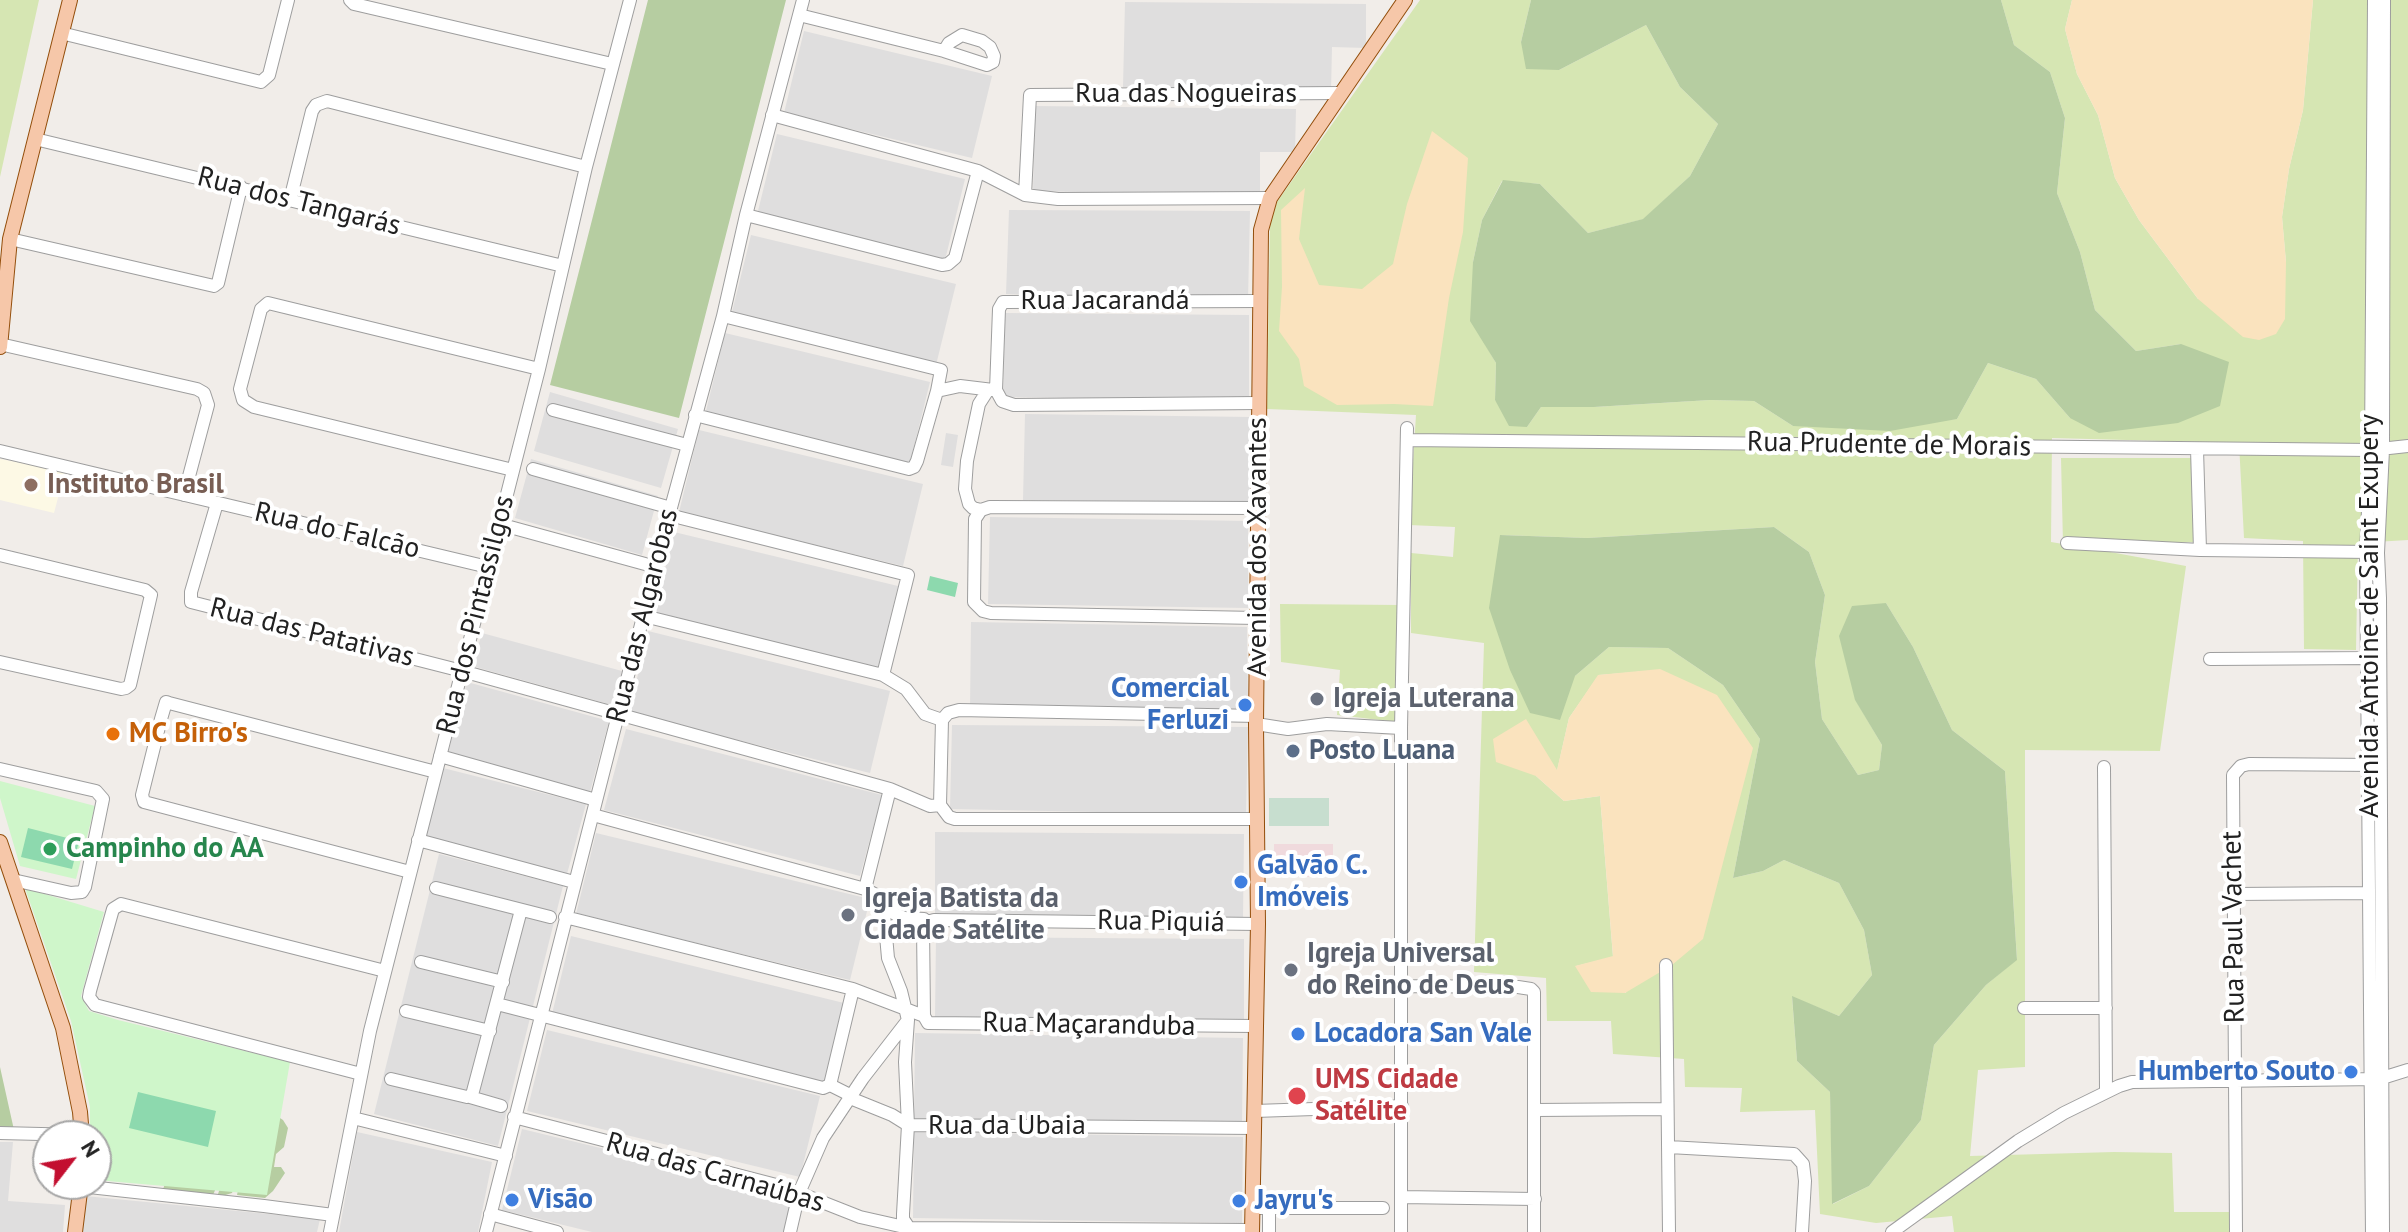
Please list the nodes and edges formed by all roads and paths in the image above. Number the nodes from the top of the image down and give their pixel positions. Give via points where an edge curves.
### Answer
1 (70, 0) edge
2 (288, 0) edge
3 (350, 0) edge
4 (630, 0) edge
5 (803, 0) edge
6 (1405, 0) edge
7 (2374, 0) edge
8 (2384, 0) edge
9 (799, 15) junction
10 (61, 33) junction
11 (944, 51) junction
12 (612, 64) junction
13 (2379, 82) junction
14 (1342, 93) junction
15 (772, 115) junction
16 (35, 139) junction
17 (586, 167) junction
18 (978, 171) junction
19 (241, 187) junction
20 (1025, 195) junction
21 (1270, 198) junction
22 (290, 200) junction
23 (746, 215) junction
24 (10, 239) junction
25 (563, 266) junction
26 (1261, 301) junction
27 (723, 316) junction
28 (0, 345) edge
29 (539, 369) junction
30 (937, 391) junction
31 (995, 393) junction
32 (1259, 403) junction
33 (553, 410) dead end
34 (695, 415) junction
35 (687, 445) junction
36 (2408, 446) edge
37 (2197, 449) junction
38 (2377, 450) junction
39 (0, 451) edge
40 (533, 469) dead end
41 (513, 470) junction
42 (184, 495) junction
43 (217, 503) junction
44 (1258, 508) junction
45 (981, 510) junction
46 (670, 511) junction
47 (499, 524) junction
48 (2067, 543) dead end
49 (2200, 550) junction
50 (2372, 552) junction
51 (0, 555) edge
52 (488, 567) junction
53 (656, 567) junction
54 (644, 616) junction
55 (1257, 618) junction
56 (2374, 658) junction
57 (2210, 659) dead end
58 (0, 662) edge
59 (462, 671) junction
60 (883, 675) junction
61 (619, 713) junction
62 (942, 720) junction
63 (1256, 720) junction
64 (1401, 728) junction
65 (440, 756) junction
66 (2375, 765) junction
67 (2104, 767) dead end
68 (0, 769) edge
69 (436, 772) junction
70 (890, 789) junction
71 (596, 800) junction
72 (940, 805) junction
73 (593, 815) junction
74 (1257, 819) junction
75 (418, 840) junction
76 (0, 842) edge
77 (410, 872) junction
78 (13, 880) junction
79 (574, 882) junction
80 (436, 888) dead end
81 (865, 889) junction
82 (2369, 893) junction
83 (2234, 894) junction
84 (883, 902) junction
85 (521, 910) junction
86 (550, 917) dead end
87 (565, 917) junction
88 (925, 924) junction
89 (1258, 924) junction
90 (421, 962) dead end
91 (1666, 965) dead end
92 (385, 971) junction
93 (503, 982) junction
94 (1401, 986) junction
95 (853, 989) junction
96 (497, 1004) junction
97 (2024, 1008) dead end
98 (2106, 1008) junction
99 (406, 1011) dead end
100 (907, 1015) junction
101 (540, 1016) junction
102 (924, 1018) junction
103 (1255, 1026) junction
104 (490, 1031) junction
105 (2408, 1070) edge
106 (361, 1074) junction
107 (391, 1079) dead end
108 (2377, 1079) junction
109 (2236, 1080) junction
110 (830, 1085) junction
111 (2106, 1091) junction
112 (470, 1097) junction
113 (850, 1098) junction
114 (501, 1106) dead end
115 (1402, 1106) junction
116 (1666, 1109) junction
117 (1535, 1110) junction
118 (1255, 1111) junction
119 (514, 1117) junction
120 (353, 1118) junction
121 (81, 1120) edge
122 (908, 1125) junction
123 (1255, 1128) junction
124 (0, 1133) edge
125 (32, 1134) edge
126 (1669, 1147) junction
127 (506, 1156) junction
128 (112, 1189) edge
129 (799, 1193) junction
130 (1401, 1197) junction
131 (2378, 1198) junction
132 (1535, 1199) junction
133 (78, 1200) edge
134 (1252, 1208) junction
135 (1269, 1208) junction
136 (1383, 1208) dead end
137 (490, 1214) junction
138 (333, 1215) junction
139 (909, 1228) junction
140 (1252, 1231) edge
141 (75, 1232) edge
142 (330, 1232) edge
143 (486, 1232) edge
144 (557, 1232) edge
145 (790, 1232) edge
146 (1269, 1232) edge
147 (1401, 1232) edge
148 (1534, 1232) edge
149 (1669, 1232) edge
150 (1802, 1232) edge
151 (1892, 1232) edge
152 (2236, 1232) edge
153 (2372, 1232) edge
154 (2383, 1232) edge

1 - 10 main road
2 - 10 street via 269,75 261,82
3 - 12 street
4 - 12 street, Rua dos Pintassilgos
5 - 9 street, Rua das Algarobas
6 - 14 main road, Avenida dos Xavantes
7 - 13 street, Avenida Antoine de Saint Exupery
8 - 13 street, Avenida Antoine de Saint Exupery
9 - 11 street
9 - 15 street, Rua das Algarobas
10 - 16 main road
11 - 11 street via 987,65 994,56 982,41 962,35
12 - 17 street, Rua dos Pintassilgos
13 - 38 street, Avenida Antoine de Saint Exupery
14 - 20 street, Rua das Nogueiras via 1030,95
14 - 21 main road, Avenida dos Xavantes
15 - 18 street
15 - 23 street, Rua das Algarobas
16 - 19 street, Rua dos Tangarás
16 - 24 main road
17 - 22 street via 327,101 312,111
17 - 25 street, Rua dos Pintassilgos
18 - 20 street
18 - 23 street via 955,258 948,264
19 - 22 street, Rua dos Tangarás
19 - 24 street via 218,283 211,285
20 - 21 street
21 - 26 main road, Avenida dos Xavantes via 1261,230
22 - 25 street, Rua dos Tangarás
23 - 27 street, Rua das Algarobas
24 - 28 main road
25 - 29 street, Rua dos Pintassilgos
26 - 31 street, Rua Jacarandá via 1003,302
26 - 32 main road, Avenida dos Xavantes
27 - 30 street via 941,370
27 - 34 street, Rua das Algarobas
28 - 42 street via 204,393 208,405
29 - 41 street, Rua dos Pintassilgos
29 - 41 street via 268,303 261,309 240,389 243,400 254,407
30 - 31 street via 960,386
30 - 34 street via 917,461 904,468
31 - 32 street via 1026,406
31 - 45 street via 979,404 967,461 969,504
32 - 44 main road, Avenida dos Xavantes
33 - 35 street
34 - 35 street, Rua das Algarobas
35 - 46 street, Rua das Algarobas
36 - 38 street, Rua Prudente de Morais
37 - 38 street, Rua Prudente de Morais
37 - 49 street
37 - 64 street, Rua Prudente de Morais via 1407,434
38 - 50 street, Avenida Antoine de Saint Exupery
39 - 42 street, Rua do Falcão
40 - 46 street
41 - 47 street, Rua dos Pintassilgos
42 - 43 street, Rua do Falcão
43 - 52 street, Rua do Falcão
43 - 59 street, Rua das Patativas via 191,602
44 - 45 street
44 - 55 main road, Avenida dos Xavantes
45 - 55 street via 975,519 974,602 991,613
46 - 53 street, Rua das Algarobas
46 - 60 street via 908,575
47 - 52 street, Rua dos Pintassilgos
47 - 53 street
48 - 49 street
49 - 50 street
50 - 56 street, Avenida Antoine de Saint Exupery
51 - 58 street via 151,595 130,685 121,689
52 - 59 street, Rua dos Pintassilgos
53 - 54 street, Rua das Algarobas
54 - 60 street
54 - 61 street, Rua das Algarobas
55 - 63 main road, Avenida dos Xavantes
56 - 57 street
56 - 66 street, Avenida Antoine de Saint Exupery
59 - 61 street, Rua das Patativas
59 - 65 street, Rua dos Pintassilgos
60 - 62 street via 906,689 925,714
61 - 70 street, Rua das Patativas
61 - 71 street, Rua das Algarobas
62 - 63 street via 959,710
62 - 72 street
63 - 64 street via 1288,729 1327,724
63 - 74 main road, Avenida dos Xavantes
64 - 94 street
65 - 69 street, Rua dos Pintassilgos
65 - 71 street
66 - 82 street, Avenida Antoine de Saint Exupery
66 - 83 street, Rua Paul Vachet via 2249,764 2236,770
66 - 108 street, Avenida Antoine de Saint Exupery
67 - 98 street
68 - 78 street via 96,791 103,799 82,892
69 - 75 street, Rua dos Pintassilgos
69 - 77 street via 166,702 161,719 142,795 145,802
70 - 72 street, Rua das Patativas via 930,806
70 - 81 street
71 - 73 street, Rua das Algarobas
72 - 74 street via 955,819
73 - 79 street, Rua das Algarobas
73 - 81 street
74 - 89 main road, Avenida dos Xavantes
75 - 77 street, Rua dos Pintassilgos
75 - 79 street
76 - 78 main road
77 - 92 street, Rua dos Pintassilgos
78 - 121 main road via 63,1028
79 - 87 street, Rua das Algarobas
80 - 85 street
81 - 84 street
82 - 83 street
82 - 108 street, Avenida Antoine de Saint Exupery
83 - 109 street, Rua Paul Vachet
84 - 88 street via 900,917 919,918
84 - 100 street via 888,958
85 - 86 street
85 - 93 street
87 - 95 street
87 - 101 street, Rua das Algarobas
88 - 89 street, Rua Piquiá
88 - 102 street
89 - 103 main road, Avenida dos Xavantes
90 - 93 street
91 - 116 street
92 - 106 street, Rua dos Pintassilgos
92 - 106 street via 117,905 90,991 95,1005
93 - 96 street
94 - 115 street
94 - 117 street via 1525,987 1534,992
95 - 100 street, Rua Maçaranduba
95 - 110 street
96 - 101 street, Rua da Ubaia
96 - 104 street
97 - 98 street
98 - 111 street
99 - 104 street
100 - 102 street, Rua Maçaranduba
100 - 113 street
100 - 122 street
101 - 110 street, Rua da Ubaia via 823,1088
101 - 119 street, Rua das Algarobas
102 - 103 street, Rua Maçaranduba via 928,1023
103 - 118 main road, Avenida dos Xavantes
104 - 112 street
105 - 108 street
106 - 120 street, Rua dos Pintassilgos
107 - 112 street
108 - 109 street
108 - 131 street, Avenida Antoine de Saint Exupery
109 - 111 street via 2132,1082
109 - 152 street, Rua Paul Vachet
110 - 113 street, Rua da Ubaia
111 - 151 street via 2018,1141
112 - 114 street
113 - 122 street, Rua da Ubaia
113 - 129 street via 819,1146
115 - 118 street
115 - 130 street
116 - 117 street
116 - 126 street
117 - 132 street
118 - 123 main road, Avenida dos Xavantes
119 - 127 street, Rua das Algarobas
119 - 129 street, Rua das Carnaúbas
120 - 127 street
120 - 138 street, Rua dos Pintassilgos
122 - 123 street, Rua da Ubaia
122 - 139 street via 903,1219
123 - 134 main road, Avenida dos Xavantes
124 - 125 street
126 - 149 street
126 - 150 street via 1794,1154 1804,1173
127 - 137 street, Rua das Algarobas
128 - 138 street
129 - 139 street, Rua das Carnaúbas via 860,1217
129 - 145 street
130 - 132 street
130 - 147 street
131 - 153 street, Avenida Antoine de Saint Exupery
131 - 154 street, Avenida Antoine de Saint Exupery
132 - 148 street
133 - 141 main road
134 - 135 street
134 - 140 main road, Avenida dos Xavantes
135 - 136 street
135 - 146 street
137 - 143 street, Rua das Algarobas
137 - 144 street
138 - 142 street, Rua dos Pintassilgos
139 - 140 street, Rua das Carnaúbas

